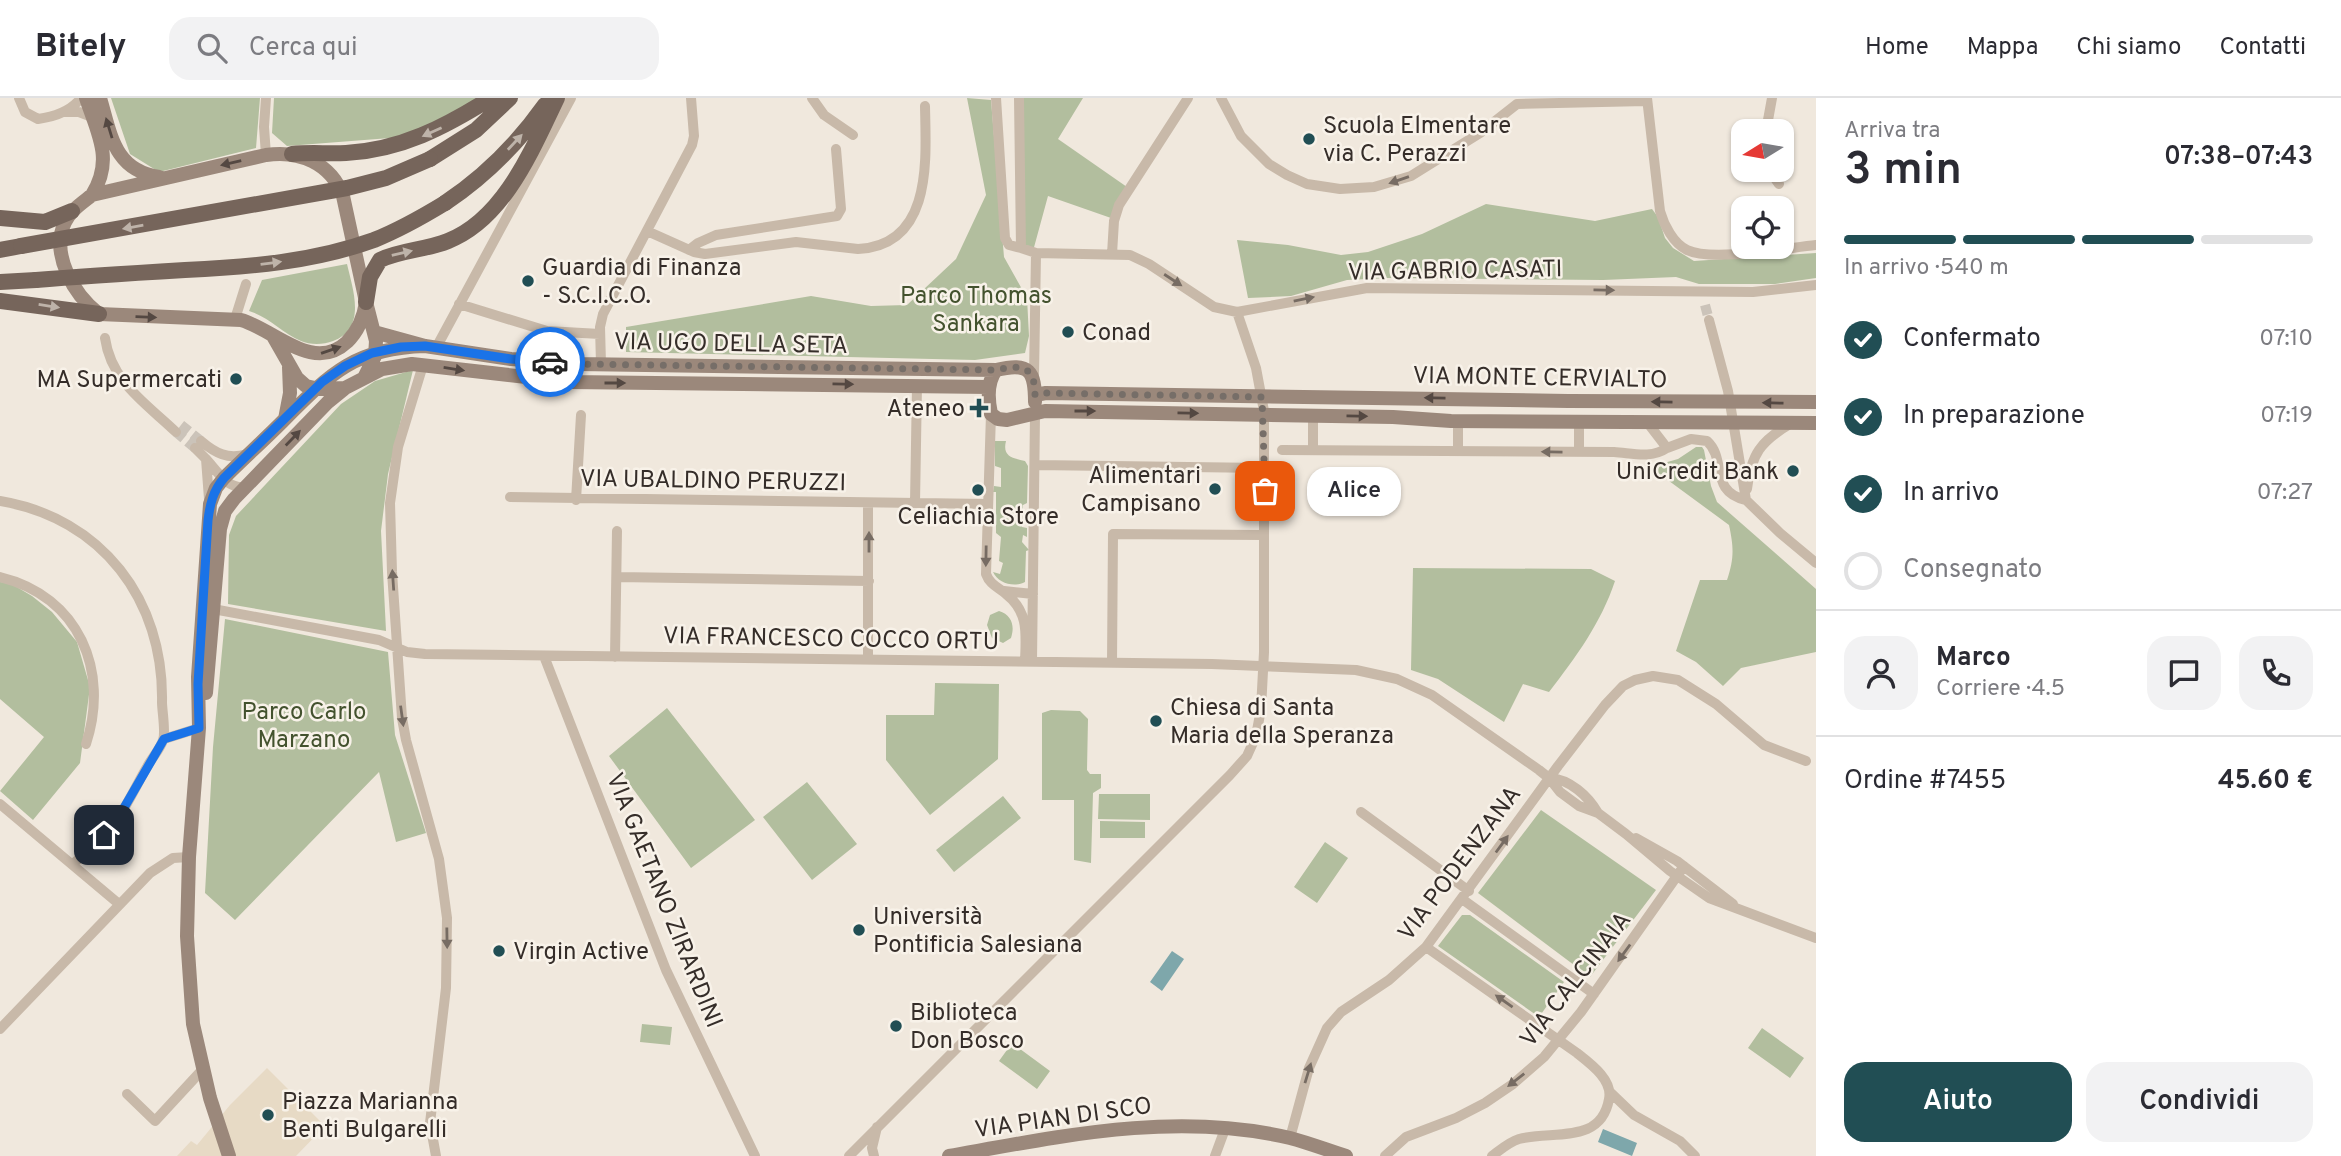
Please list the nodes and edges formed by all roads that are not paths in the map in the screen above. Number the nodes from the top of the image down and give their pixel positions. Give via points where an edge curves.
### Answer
1 (19, 98) edge
2 (80, 98) edge
3 (86, 98) edge
4 (100, 98) edge
5 (266, 98) edge
6 (491, 98) edge
7 (510, 98) edge
8 (549, 98) edge
9 (557, 98) edge
10 (572, 98) edge
11 (691, 98) edge
12 (812, 98) edge
13 (996, 98) edge
14 (1019, 98) edge
15 (1188, 98) edge
16 (1221, 98) edge
17 (1772, 98) edge
18 (1646, 99) edge
19 (1513, 101) edge
20 (925, 106) dead end
21 (63, 112) junction
22 (92, 117) junction
23 (1768, 119) edge
24 (853, 135) dead end
25 (836, 149) dead end
26 (292, 154) junction
27 (266, 155) junction
28 (164, 178) junction
29 (93, 195) junction
30 (72, 211) junction
31 (0, 218) edge
32 (647, 231) junction
33 (1816, 245) edge
34 (1021, 248) junction
35 (0, 250) edge
36 (689, 250) junction
37 (1036, 254) junction
38 (1112, 254) junction
39 (0, 282) edge
40 (246, 284) dead end
41 (1816, 285) edge
42 (1702, 292) junction
43 (0, 301) edge
44 (366, 302) junction
45 (459, 304) junction
46 (1705, 305) tunnel mouth
47 (1237, 312) junction
48 (99, 314) junction
49 (235, 319) junction
50 (1709, 320) tunnel mouth
51 (374, 332) junction
52 (600, 334) junction
53 (272, 335) junction
54 (105, 338) dead end
55 (430, 347) junction
56 (376, 352) junction
57 (286, 359) junction
58 (601, 364) junction
59 (423, 365) junction
60 (996, 370) junction
61 (364, 377) junction
62 (1034, 377) junction
63 (918, 385) junction
64 (989, 387) junction
65 (345, 388) junction
66 (315, 389) junction
67 (1035, 395) junction
68 (1262, 397) junction
69 (1730, 402) junction
70 (1816, 402) edge
71 (990, 414) junction
72 (1035, 414) junction
73 (581, 415) dead end
74 (1264, 415) junction
75 (1313, 415) junction
76 (285, 419) junction
77 (1458, 421) junction
78 (1579, 422) junction
79 (1647, 422) junction
80 (1732, 423) junction
81 (1793, 423) junction
82 (1816, 423) edge
83 (178, 428) tunnel mouth
84 (1667, 448) junction
85 (254, 450) junction
86 (1282, 450) dead end
87 (1313, 450) junction
88 (1458, 451) junction
89 (1579, 452) junction
90 (206, 458) junction
91 (1035, 465) junction
92 (1265, 468) junction
93 (224, 478) junction
94 (245, 487) junction
95 (510, 497) dead end
96 (576, 500) junction
97 (1746, 500) junction
98 (0, 501) edge
99 (869, 503) junction
100 (915, 503) junction
101 (210, 504) junction
102 (987, 505) junction
103 (617, 531) dead end
104 (1265, 536) junction
105 (1816, 563) edge
106 (0, 577) edge
107 (617, 577) junction
108 (869, 581) junction
109 (1003, 591) junction
110 (1033, 594) junction
111 (213, 609) junction
112 (398, 648) junction
113 (544, 656) junction
114 (615, 657) junction
115 (868, 660) junction
116 (1028, 661) junction
117 (1112, 663) junction
118 (1264, 667) junction
119 (199, 728) junction
120 (164, 739) junction
121 (86, 744) dead end
122 (1806, 761) dead end
123 (1549, 778) junction
124 (0, 804) edge
125 (1362, 812) dead end
126 (1626, 834) junction
127 (189, 857) junction
128 (73, 864) junction
129 (1684, 866) junction
130 (1677, 877) junction
131 (1465, 895) junction
132 (119, 904) junction
133 (1740, 909) junction
134 (1816, 938) edge
135 (1426, 947) junction
136 (1594, 994) junction
137 (0, 1028) edge
138 (1560, 1040) junction
139 (203, 1069) junction
140 (1610, 1092) junction
141 (127, 1094) dead end
142 (877, 1127) junction
143 (1226, 1129) junction
144 (1290, 1138) junction
145 (229, 1156) edge
146 (436, 1156) edge
147 (755, 1156) edge
148 (849, 1156) edge
149 (874, 1156) edge
150 (949, 1156) edge
151 (1215, 1156) edge
152 (1346, 1156) edge
153 (1385, 1156) edge
154 (1492, 1156) edge
155 (1695, 1156) edge

1 - 21 street via 25,112 35,118
2 - 21 street
3 - 22 street
28 -> 4 street via 137,171 121,158
5 - 27 street
6 -> 26 main road via 438,130 395,145 346,153
7 -> 35 main road, bridge via 476,130 394,175 352,187
39 -> 8 main road, bridge via 279,263 344,250 394,232 445,203 497,161
44 -> 9 main road via 370,277 380,260 450,240 477,226 492,211 510,187
10 - 45 street
11 - 32 street via 692,145
12 - 24 street via 824,116
13 - 34 street via 1005,238 1009,245
14 - 34 street
15 - 38 street via 1119,205
19 -> 16 street via 1480,133 1411,176 1374,187 1340,189 1307,184 1269,164 1241,136
17 - 23 street
18 - 19 street
18 - 33 street via 1660,211 1680,246 1714,254
20 - 36 street via 926,163 920,197 910,220 890,240 858,250 796,242 705,254
21 - 22 street
22 - 29 street via 104,161
25 - 36 street via 838,216 716,235
26 - 27 street
26 - 44 street via 320,165 340,186
27 -> 28 street
28 - 29 street
29 - 30 street
30 - 31 main road via 45,222
30 - 48 street via 62,233 64,261 78,293
32 - 36 street
32 - 52 street via 603,314
34 - 37 street
37 - 38 street, VIA GABRIO CASATI
37 - 62 street
38 -> 47 street, VIA GABRIO CASATI via 1141,260 1217,309
40 - 49 street
41 - 42 street, VIA GABRIO CASATI
42 - 46 street
47 -> 42 street, VIA GABRIO CASATI via 1367,288
43 -> 48 main road
44 - 51 street
53 -> 44 street via 308,352 333,351 356,331
45 - 52 street via 550,332
45 - 55 street
47 - 68 street
48 -> 49 street
49 - 53 street
50 - 69 street
51 - 55 street
51 - 56 street
52 - 58 street
53 - 57 street
54 - 83 street via 126,386
55 - 56 street
55 - 58 street, VIA UGO DELLA SETA via 511,359
56 - 61 street
56 - 66 street via 345,366
57 - 66 street via 299,380
57 - 76 street via 290,386
58 - 60 street, VIA UGO DELLA SETA
59 - 61 street, VIA UGO DELLA SETA via 386,367
59 -> 63 street, VIA UGO DELLA SETA via 570,382
112 -> 59 street via 390,503 398,447
60 - 62 street via 1020,369
60 - 64 street
61 - 65 street, VIA UGO DELLA SETA
62 - 67 street
63 - 64 street, VIA UGO DELLA SETA
63 - 100 street
64 - 71 street
65 - 66 street
94 -> 65 street, VIA UGO DELLA SETA
66 - 76 street
67 - 68 street, VIA MONTE CERVIALTO
67 - 72 street
69 -> 68 street, VIA MONTE CERVIALTO
68 - 74 street
70 -> 69 street, VIA MONTE CERVIALTO
69 - 80 street
71 - 72 street via 1007,420
71 - 102 street
72 -> 74 street, VIA MONTE CERVIALTO
72 - 91 street
73 - 96 street
74 - 75 street, VIA MONTE CERVIALTO
74 - 92 street
75 -> 77 street, VIA MONTE CERVIALTO
75 - 87 street
76 - 85 street
77 - 78 street, VIA MONTE CERVIALTO
77 - 88 street, VIA MONTE CERVIALTO
78 - 79 street, VIA MONTE CERVIALTO
78 - 89 street, VIA MONTE CERVIALTO
79 - 80 street, VIA MONTE CERVIALTO
79 - 84 street
80 - 81 street, VIA MONTE CERVIALTO
80 - 97 street
81 - 82 street, VIA MONTE CERVIALTO
81 - 97 street via 1769,437 1758,451
84 - 89 street via 1650,455
84 - 97 street via 1690,439 1707,441 1724,486 1734,497
85 - 90 street via 229,457 198,445
85 - 93 street
86 - 87 street
87 - 88 street
89 -> 88 street
90 - 93 street
90 - 101 street
91 - 92 street
91 - 110 street
92 - 104 street
93 - 94 street via 236,487
93 - 101 street
94 - 111 street, VIA UGO DELLA SETA via 221,520
95 - 96 street, VIA UBALDINO PERUZZI
96 - 99 street, VIA UBALDINO PERUZZI
97 - 105 street
98 - 120 street via 68,524 128,578 158,649
99 - 100 street, VIA UBALDINO PERUZZI
108 -> 99 street
100 - 102 street, VIA UBALDINO PERUZZI
101 - 119 street via 198,677
102 -> 109 street via 986,574 990,583
103 - 107 street
104 - 117 street via 1113,534
104 - 118 street
106 - 121 street via 48,599 82,639 95,690
107 - 108 street
107 - 114 street
108 - 115 street
109 - 110 street
109 - 116 street via 1024,615
110 - 116 street
111 - 112 street, VIA FRANCESCO COCCO ORTU via 379,640
111 - 119 street, VIA UGO DELLA SETA
112 - 113 street, VIA FRANCESCO COCCO ORTU via 425,654
112 -> 146 street via 404,727 439,859 447,918 446,988 430,1123
113 - 114 street, VIA FRANCESCO COCCO ORTU
113 - 147 street, VIA GAETANO ZIRARDINI via 666,970
114 - 115 street, VIA FRANCESCO COCCO ORTU
115 - 116 street, VIA FRANCESCO COCCO ORTU
116 - 117 street, VIA FRANCESCO COCCO ORTU
117 - 118 street, VIA FRANCESCO COCCO ORTU
118 - 123 street, VIA FRANCESCO COCCO ORTU via 1356,670 1402,681 1439,699
118 - 142 street via 1257,731 1242,762
119 - 120 street
119 - 127 street
120 - 128 street via 118,818
122 - 123 street, VIA PODENZANA via 1764,745 1686,683 1653,676 1630,682 1615,693
123 - 126 street, VIA FRANCESCO COCCO ORTU via 1562,780 1584,795 1598,813
131 -> 123 street, VIA PODENZANA
124 - 128 street
125 - 131 street
126 - 129 street
126 - 130 street
127 - 132 street via 173,858 158,866
127 - 139 street via 192,1018
128 - 132 street
129 - 130 street, VIA CALCINAIA
129 - 133 street
130 - 133 street via 1709,898
130 -> 136 street, VIA CALCINAIA
131 - 135 street, VIA PODENZANA
131 - 136 street
132 - 137 street
133 - 134 street
138 -> 135 street
144 -> 135 street, VIA PODENZANA via 1309,1069 1327,1028 1341,1012 1397,974
136 - 138 street, VIA CALCINAIA
138 - 140 street via 1591,1063
138 -> 153 street, VIA CALCINAIA via 1495,1096 1456,1118 1406,1137
139 - 141 street via 155,1121
139 - 145 street
140 - 154 street via 1606,1114 1596,1125 1518,1140
140 - 155 street via 1634,1115
142 - 148 street
142 - 149 street
143 - 144 street, VIA PIAN DI SCO
143 - 150 street, VIA PIAN DI SCO via 1169,1125 1110,1130
143 - 151 street
144 - 152 street, VIA PIAN DI SCO

